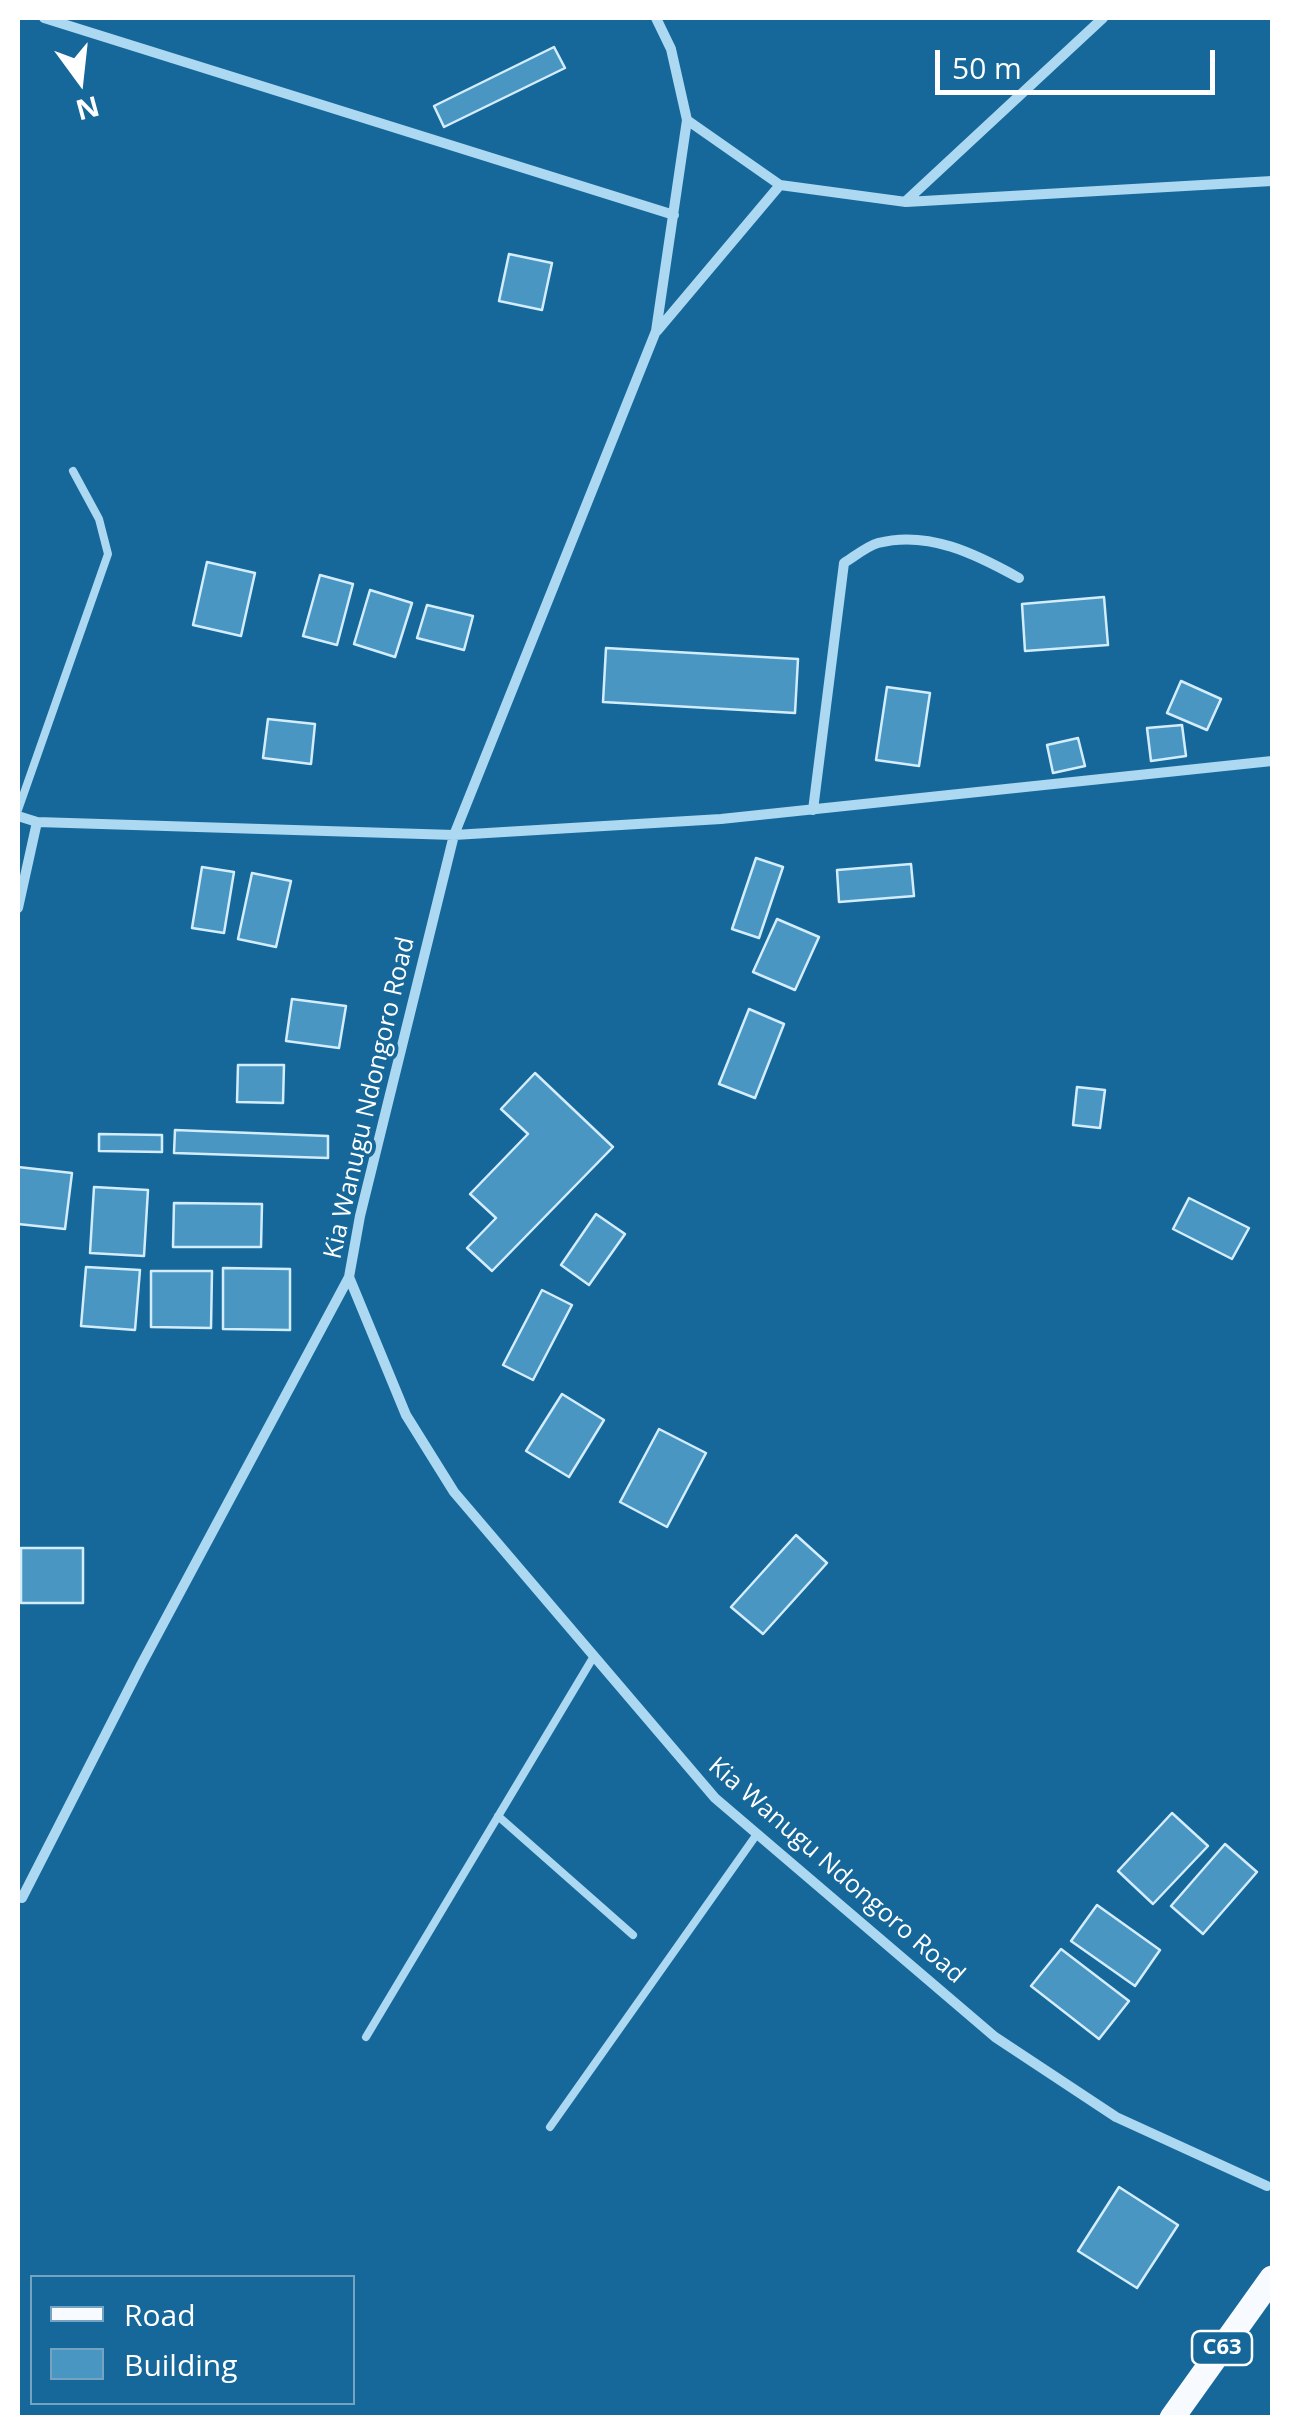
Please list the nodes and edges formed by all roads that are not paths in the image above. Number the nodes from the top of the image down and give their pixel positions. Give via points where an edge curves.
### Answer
1 (44, 18) edge
2 (656, 18) edge
3 (1103, 18) edge
4 (688, 120) junction
5 (1272, 181) edge
6 (780, 186) junction
7 (906, 202) junction
8 (674, 215) junction
9 (656, 331) junction
10 (73, 471) dead end
11 (1019, 578) dead end
12 (1272, 761) edge
13 (812, 810) junction
14 (18, 813) edge
15 (37, 822) junction
16 (454, 835) junction
17 (18, 908) edge
18 (349, 1277) junction
19 (594, 1656) junction
20 (498, 1816) junction
21 (757, 1834) junction
22 (22, 1898) dead end
23 (633, 1934) dead end
24 (366, 2037) dead end
25 (550, 2128) dead end
26 (1267, 2186) dead end
27 (1272, 2278) edge
28 (1172, 2418) edge

1 - 8 street
2 - 4 street, Kia Wanugu Ndongoro Road via 671,49
3 - 7 street
4 - 6 street
4 - 8 street, Kia Wanugu Ndongoro Road
5 - 7 street
6 - 7 street
6 - 9 street
8 - 9 street, Kia Wanugu Ndongoro Road
9 - 16 street, Kia Wanugu Ndongoro Road
10 - 14 lane via 99,518 108,554
11 - 13 street via 972,552 925,540 876,543 844,564
12 - 13 street
13 - 16 street
14 - 15 street
15 - 16 street
15 - 17 street
16 - 18 street, Kia Wanugu Ndongoro Road
18 - 19 street, Kia Wanugu Ndongoro Road via 406,1415 454,1492
18 - 22 street
19 - 20 lane
19 - 21 street, Kia Wanugu Ndongoro Road via 715,1798
20 - 23 lane
20 - 24 lane
21 - 25 lane
21 - 26 street, Kia Wanugu Ndongoro Road via 995,2036 1116,2117
27 - 28 main road, C63

